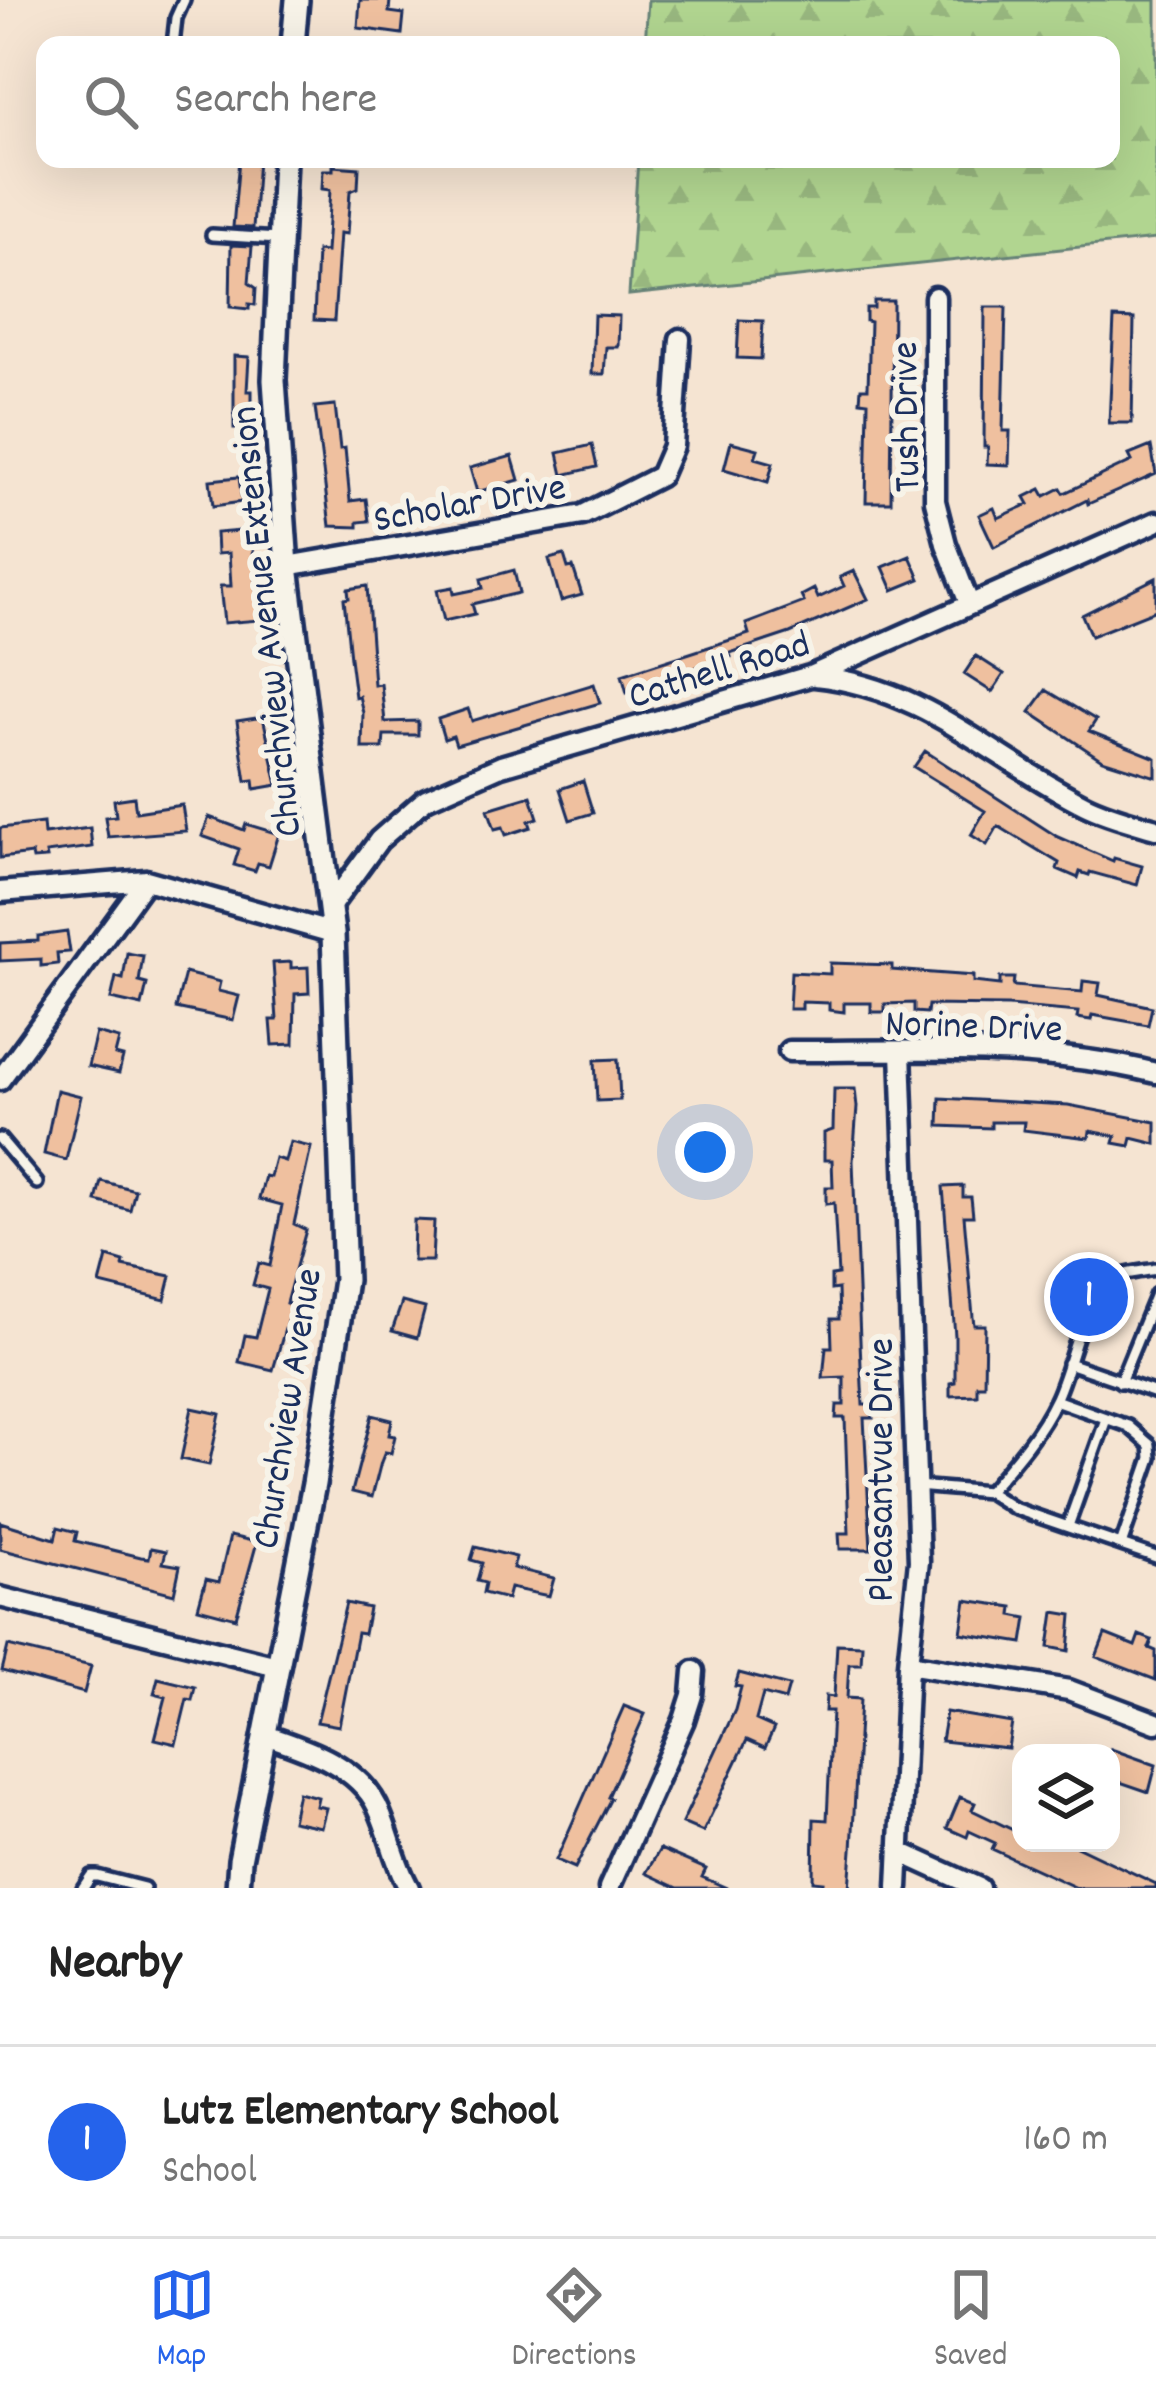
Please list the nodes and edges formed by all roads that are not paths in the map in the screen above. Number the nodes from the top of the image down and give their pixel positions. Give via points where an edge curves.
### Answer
1 (184, 0) edge
2 (297, 0) edge
3 (174, 36) edge
4 (294, 36) edge
5 (284, 168) edge
6 (212, 235) dead end
7 (281, 239) junction
8 (934, 297) dead end
9 (680, 339) dead end
10 (1156, 522) edge
11 (287, 566) junction
12 (969, 603) junction
13 (810, 676) junction
14 (1156, 829) edge
15 (146, 880) junction
16 (0, 892) edge
17 (330, 907) junction
18 (333, 933) junction
19 (789, 1052) dead end
20 (901, 1052) junction
21 (1156, 1073) edge
22 (0, 1080) edge
23 (0, 1139) edge
24 (38, 1183) dead end
25 (1156, 1269) edge
26 (1156, 1294) edge
27 (1068, 1364) junction
28 (1120, 1382) junction
29 (1156, 1393) edge
30 (1055, 1400) junction
31 (1106, 1418) junction
32 (916, 1486) junction
33 (988, 1492) junction
34 (1068, 1526) junction
35 (1121, 1545) junction
36 (1156, 1557) edge
37 (0, 1597) edge
38 (908, 1664) junction
39 (277, 1666) junction
40 (694, 1670) dead end
41 (1156, 1723) edge
42 (265, 1735) junction
43 (900, 1852) junction
44 (83, 1888) edge
45 (144, 1888) edge
46 (238, 1888) edge
47 (409, 1888) edge
48 (609, 1888) edge
49 (898, 1888) edge
50 (979, 1888) edge

1 - 3 lane
2 - 4 street
5 - 7 street, Churchview Avenue Extension
6 - 7 lane
7 - 11 street, Churchview Avenue Extension via 274,380
8 - 12 street, Tush Drive via 935,501
9 - 11 street, Scholar Drive via 673,446 661,476 583,515
10 - 12 street, Cathell Road
11 - 17 street, Churchview Avenue Extension
12 - 13 street, Cathell Road
13 - 14 street via 876,688 943,716 1087,806
13 - 17 street, Cathell Road via 502,766 426,799 379,840
15 - 16 street
15 - 18 street
15 - 22 street
17 - 18 street, Churchview Avenue Extension
18 - 39 street, Churchview Avenue via 345,1280
19 - 20 street, Norine Drive
20 - 21 street, Norine Drive via 1020,1053
20 - 32 street, Pleasantvue Drive
23 - 24 lane
25 - 27 lane via 1102,1286
26 - 28 lane
27 - 28 lane
27 - 30 lane
28 - 29 lane
30 - 31 lane
30 - 33 lane
31 - 34 lane
31 - 35 lane via 1150,1445
32 - 33 lane
32 - 38 street, Pleasantvue Drive via 919,1561
33 - 34 lane
34 - 35 lane
35 - 36 lane
37 - 39 street
38 - 41 street via 1069,1690
38 - 43 street, Pleasantvue Drive
39 - 42 street, Churchview Avenue
40 - 48 street via 684,1720
42 - 46 street, Churchview Avenue
42 - 47 street via 335,1763 365,1787
43 - 49 street, Pleasantvue Drive
43 - 50 street
44 - 45 lane via 97,1876

